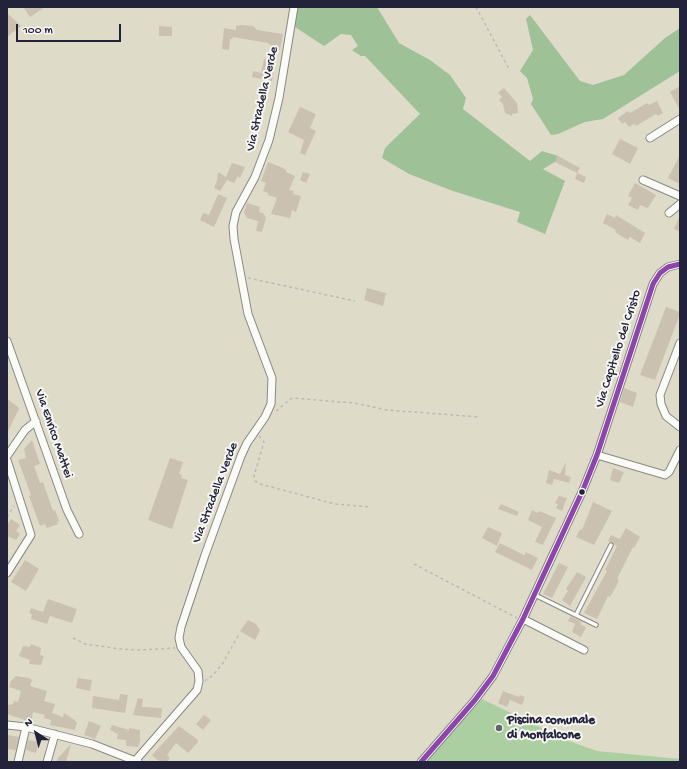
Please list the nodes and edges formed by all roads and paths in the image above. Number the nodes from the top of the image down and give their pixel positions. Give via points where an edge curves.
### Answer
1 (294, 7) edge
2 (476, 7) edge
3 (509, 69) dead end
4 (680, 119) edge
5 (650, 138) dead end
6 (643, 180) dead end
7 (680, 196) edge
8 (680, 204) edge
9 (669, 213) dead end
10 (680, 264) edge
11 (240, 275) junction
12 (355, 301) dead end
13 (7, 341) edge
14 (680, 343) edge
15 (265, 417) junction
16 (480, 417) dead end
17 (36, 421) junction
18 (680, 427) edge
19 (254, 433) junction
20 (680, 450) edge
21 (597, 454) junction
22 (7, 456) edge
23 (7, 460) edge
24 (9, 472) edge
25 (21, 502) junction
26 (370, 507) dead end
27 (7, 517) edge
28 (79, 534) dead end
29 (611, 545) dead end
30 (414, 564) dead end
31 (7, 573) edge
32 (535, 595) junction
33 (576, 615) junction
34 (523, 620) junction
35 (596, 624) dead end
36 (239, 634) dead end
37 (73, 638) dead end
38 (181, 647) junction
39 (584, 650) dead end
40 (199, 681) junction
41 (7, 724) edge
42 (26, 727) junction
43 (55, 734) junction
44 (132, 761) edge
45 (18, 762) edge
46 (47, 762) edge
47 (421, 762) edge

1 - 11 street, Via Stradella Verde via 279,98 269,140 236,212 233,226
2 - 3 path
4 - 5 street
6 - 7 street
8 - 9 street
10 - 21 street, Via Capitello del Cristo via 668,267 660,273 653,284
11 - 12 path
11 - 15 street, Via Stradella Verde via 248,314 272,378 271,404
13 - 17 street, Via Enrico Mattei
14 - 18 street via 660,395 666,416
15 - 16 path via 292,398 354,403 387,410
15 - 19 street, Via Stradella Verde
17 - 22 street via 25,430
17 - 28 street, Via Enrico Mattei via 67,510
19 - 26 path via 264,442 254,476 255,481 335,504
19 - 38 street, Via Stradella Verde via 241,456 185,612 179,638
20 - 21 street via 665,475
21 - 32 street, Via Capitello del Cristo
23 - 24 street
24 - 25 street
25 - 27 path via 16,504
25 - 31 street via 31,535
29 - 33 lane
30 - 34 path
32 - 33 lane
32 - 34 street, Via Capitello del Cristo
33 - 35 lane
34 - 39 street
34 - 47 street, Via Capitello del Cristo via 493,676
36 - 40 path via 233,648 213,676
37 - 38 path via 85,644 142,650
38 - 40 street via 198,671
40 - 44 street via 197,690 189,701
41 - 42 street
42 - 43 street
42 - 45 street
43 - 44 street via 92,744
43 - 46 street

